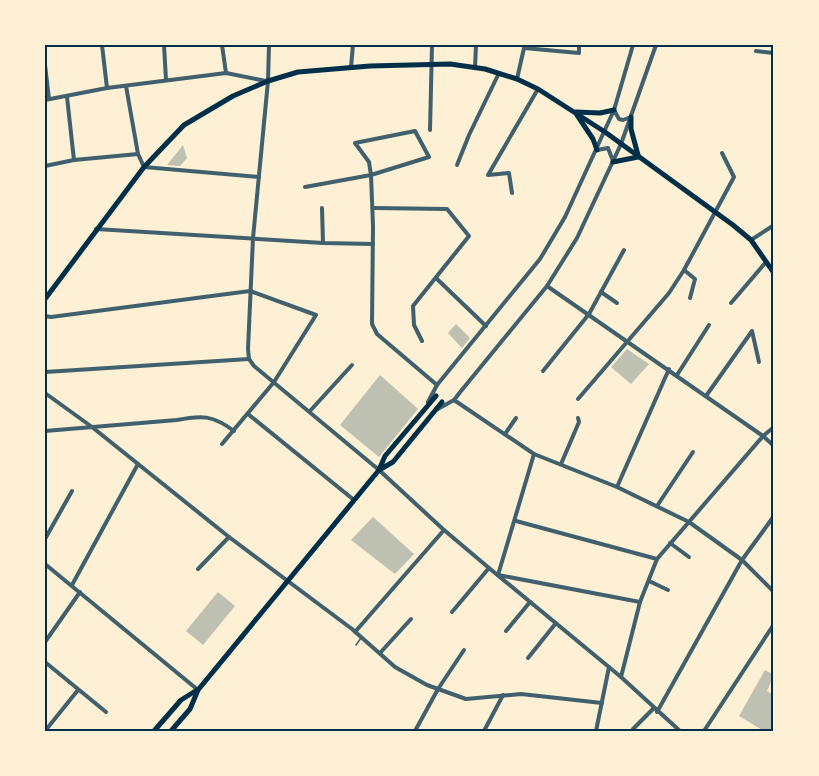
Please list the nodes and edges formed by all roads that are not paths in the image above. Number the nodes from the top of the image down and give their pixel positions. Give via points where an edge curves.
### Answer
1 (102, 45) edge
2 (164, 45) edge
3 (222, 45) edge
4 (269, 45) edge
5 (353, 45) edge
6 (432, 45) edge
7 (476, 45) edge
8 (579, 45) edge
9 (633, 45) edge
10 (657, 45) edge
11 (756, 51) dead end
12 (774, 53) edge
13 (432, 64) junction
14 (45, 65) edge
15 (351, 68) junction
16 (475, 68) junction
17 (226, 73) junction
18 (499, 73) junction
19 (517, 79) junction
20 (166, 80) junction
21 (268, 81) junction
22 (126, 86) junction
23 (107, 88) junction
24 (538, 89) junction
25 (67, 97) junction
26 (47, 99) edge
27 (614, 110) junction
28 (574, 112) junction
29 (631, 117) junction
30 (430, 130) dead end
31 (605, 132) junction
32 (621, 144) junction
33 (597, 150) junction
34 (722, 153) dead end
35 (138, 154) junction
36 (638, 157) junction
37 (74, 160) junction
38 (613, 162) junction
39 (457, 165) dead end
40 (45, 166) edge
41 (144, 167) junction
42 (371, 175) junction
43 (259, 177) junction
44 (305, 187) dead end
45 (512, 193) dead end
46 (322, 208) dead end
47 (373, 208) junction
48 (714, 211) junction
49 (774, 225) edge
50 (96, 229) junction
51 (253, 238) junction
52 (752, 240) junction
53 (323, 243) junction
54 (374, 244) junction
55 (624, 250) dead end
56 (766, 261) junction
57 (684, 270) junction
58 (774, 273) edge
59 (435, 278) junction
60 (547, 286) junction
61 (250, 291) junction
62 (601, 292) junction
63 (690, 298) dead end
64 (45, 299) edge
65 (617, 303) dead end
66 (731, 303) dead end
67 (590, 314) junction
68 (45, 316) edge
69 (709, 325) dead end
70 (486, 326) junction
71 (422, 341) dead end
72 (629, 342) junction
73 (249, 359) junction
74 (759, 362) dead end
75 (352, 364) dead end
76 (669, 369) junction
77 (543, 371) dead end
78 (45, 372) edge
79 (677, 375) junction
80 (274, 382) junction
81 (437, 385) junction
82 (45, 393) edge
83 (436, 396) dead end
84 (706, 396) junction
85 (578, 399) dead end
86 (454, 400) junction
87 (442, 402) dead end
88 (426, 406) junction
89 (310, 411) junction
90 (433, 412) junction
91 (248, 414) junction
92 (516, 418) dead end
93 (578, 418) dead end
94 (92, 427) junction
95 (774, 428) edge
96 (45, 431) edge
97 (234, 431) junction
98 (505, 434) junction
99 (764, 436) junction
100 (222, 444) dead end
101 (774, 446) edge
102 (693, 452) dead end
103 (534, 454) junction
104 (138, 464) junction
105 (561, 464) junction
106 (379, 470) junction
107 (617, 487) junction
108 (72, 490) dead end
109 (354, 500) junction
110 (657, 506) junction
111 (774, 516) edge
112 (516, 521) junction
113 (689, 522) junction
114 (444, 530) junction
115 (229, 537) junction
116 (45, 539) edge
117 (670, 543) junction
118 (689, 558) dead end
119 (657, 559) junction
120 (741, 560) junction
121 (45, 564) edge
122 (489, 568) junction
123 (198, 569) dead end
124 (498, 575) junction
125 (286, 581) junction
126 (649, 581) junction
127 (72, 585) junction
128 (668, 590) dead end
129 (80, 592) junction
130 (774, 592) edge
131 (531, 602) junction
132 (640, 602) junction
133 (452, 612) dead end
134 (411, 620) dead end
135 (556, 623) junction
136 (774, 624) edge
137 (506, 631) dead end
138 (355, 632) junction
139 (362, 638) junction
140 (45, 642) edge
141 (356, 645) dead end
142 (464, 651) dead end
143 (380, 653) junction
144 (528, 658) dead end
145 (45, 662) edge
146 (609, 667) junction
147 (621, 677) junction
148 (438, 689) junction
149 (78, 690) junction
150 (198, 690) junction
151 (503, 695) junction
152 (602, 703) junction
153 (655, 710) junction
154 (106, 712) dead end
155 (633, 729) dead end
156 (45, 731) edge
157 (154, 731) edge
158 (171, 731) edge
159 (416, 731) edge
160 (484, 731) edge
161 (596, 731) edge
162 (680, 731) edge
163 (704, 731) edge

1 - 23 street
2 - 20 street
3 - 17 street
4 - 21 street
5 - 15 street
6 - 13 street
7 - 16 street
8 - 19 street via 579,53 524,48
9 - 27 street
10 - 29 street
11 - 12 street
13 - 15 main road
13 - 16 main road
13 - 30 street
14 - 26 street
15 - 21 main road via 298,72
16 - 18 main road
17 - 20 street
17 - 21 street
18 - 19 main road
18 - 39 street
19 - 24 main road
20 - 22 street
21 - 41 main road via 184,125
21 - 43 street
22 - 23 street
22 - 35 street
23 - 25 street
24 - 28 main road
24 - 45 street via 488,175 509,173
25 - 26 street
25 - 37 street
27 - 28 main road
27 - 29 street via 619,119
27 - 31 street
28 - 31 main road
28 - 33 main road
29 - 32 street
29 - 36 main road
31 - 32 main road
31 - 33 street
32 - 36 main road
32 - 38 street
33 - 38 street via 608,148
33 - 70 street via 540,259
34 - 48 street via 734,177
35 - 37 street
35 - 41 street
36 - 38 main road
36 - 48 main road
37 - 40 street
38 - 60 street via 577,238
41 - 43 street
41 - 50 main road
42 - 42 street via 429,157 415,131 356,143 369,162
42 - 44 street
42 - 47 street
43 - 51 street
46 - 53 street
47 - 54 street
47 - 59 street via 447,209 469,236
48 - 52 main road
48 - 57 street
49 - 52 street
50 - 51 street
50 - 64 main road
51 - 53 street
51 - 61 street
52 - 56 main road
53 - 54 street
54 - 81 street via 372,324 377,334
55 - 62 street
56 - 58 main road
56 - 66 street
57 - 63 street via 695,279
57 - 72 street
59 - 70 street
59 - 71 street via 413,306 414,325
60 - 67 street
60 - 86 street
61 - 68 street
61 - 73 street
61 - 80 street via 316,315
62 - 65 street
62 - 67 street
67 - 72 street
67 - 77 street
69 - 79 street
70 - 81 street
72 - 76 street
72 - 85 street
73 - 78 street
73 - 80 street
74 - 84 street via 752,331
75 - 89 street
76 - 79 street
76 - 107 street
79 - 84 street
80 - 89 street
80 - 91 street
81 - 88 street
82 - 94 street
83 - 88 main road
84 - 99 street
86 - 90 street
86 - 98 street
87 - 90 main road
88 - 106 main road via 385,456
89 - 106 street
90 - 106 main road via 393,462
91 - 97 street
91 - 109 street
92 - 98 street
93 - 105 street
94 - 96 street
94 - 97 street via 197,416 211,418
94 - 104 street
95 - 99 street
97 - 100 street
98 - 103 street
99 - 101 street
99 - 113 street
102 - 110 street
103 - 105 street
103 - 112 street
104 - 115 street
104 - 127 street
105 - 107 street
106 - 109 main road
106 - 114 street
107 - 110 street
108 - 116 street
109 - 125 main road
110 - 113 street
111 - 120 street
112 - 119 street
112 - 124 street
113 - 117 street
113 - 120 street
114 - 122 street
114 - 138 street
115 - 123 street
115 - 125 street
117 - 118 street
117 - 119 street
119 - 126 street
120 - 130 street
120 - 153 street
121 - 127 street
122 - 124 street
122 - 133 street
124 - 131 street
124 - 132 street
125 - 138 street
125 - 150 main road
126 - 128 street
126 - 132 street
127 - 129 street
129 - 140 street
129 - 150 street
131 - 135 street
131 - 137 street
132 - 147 street
134 - 143 street
135 - 144 street
135 - 146 street
136 - 163 street
138 - 139 street
139 - 141 lane
139 - 143 street
142 - 148 street
143 - 148 street via 395,667
145 - 149 street
146 - 147 street
146 - 152 street
147 - 153 street
148 - 151 street via 466,699
148 - 159 street
149 - 154 street
149 - 156 street
150 - 157 main road via 181,700
150 - 158 main road via 190,709
151 - 152 street
151 - 160 street
152 - 161 street
153 - 155 street
153 - 162 street

